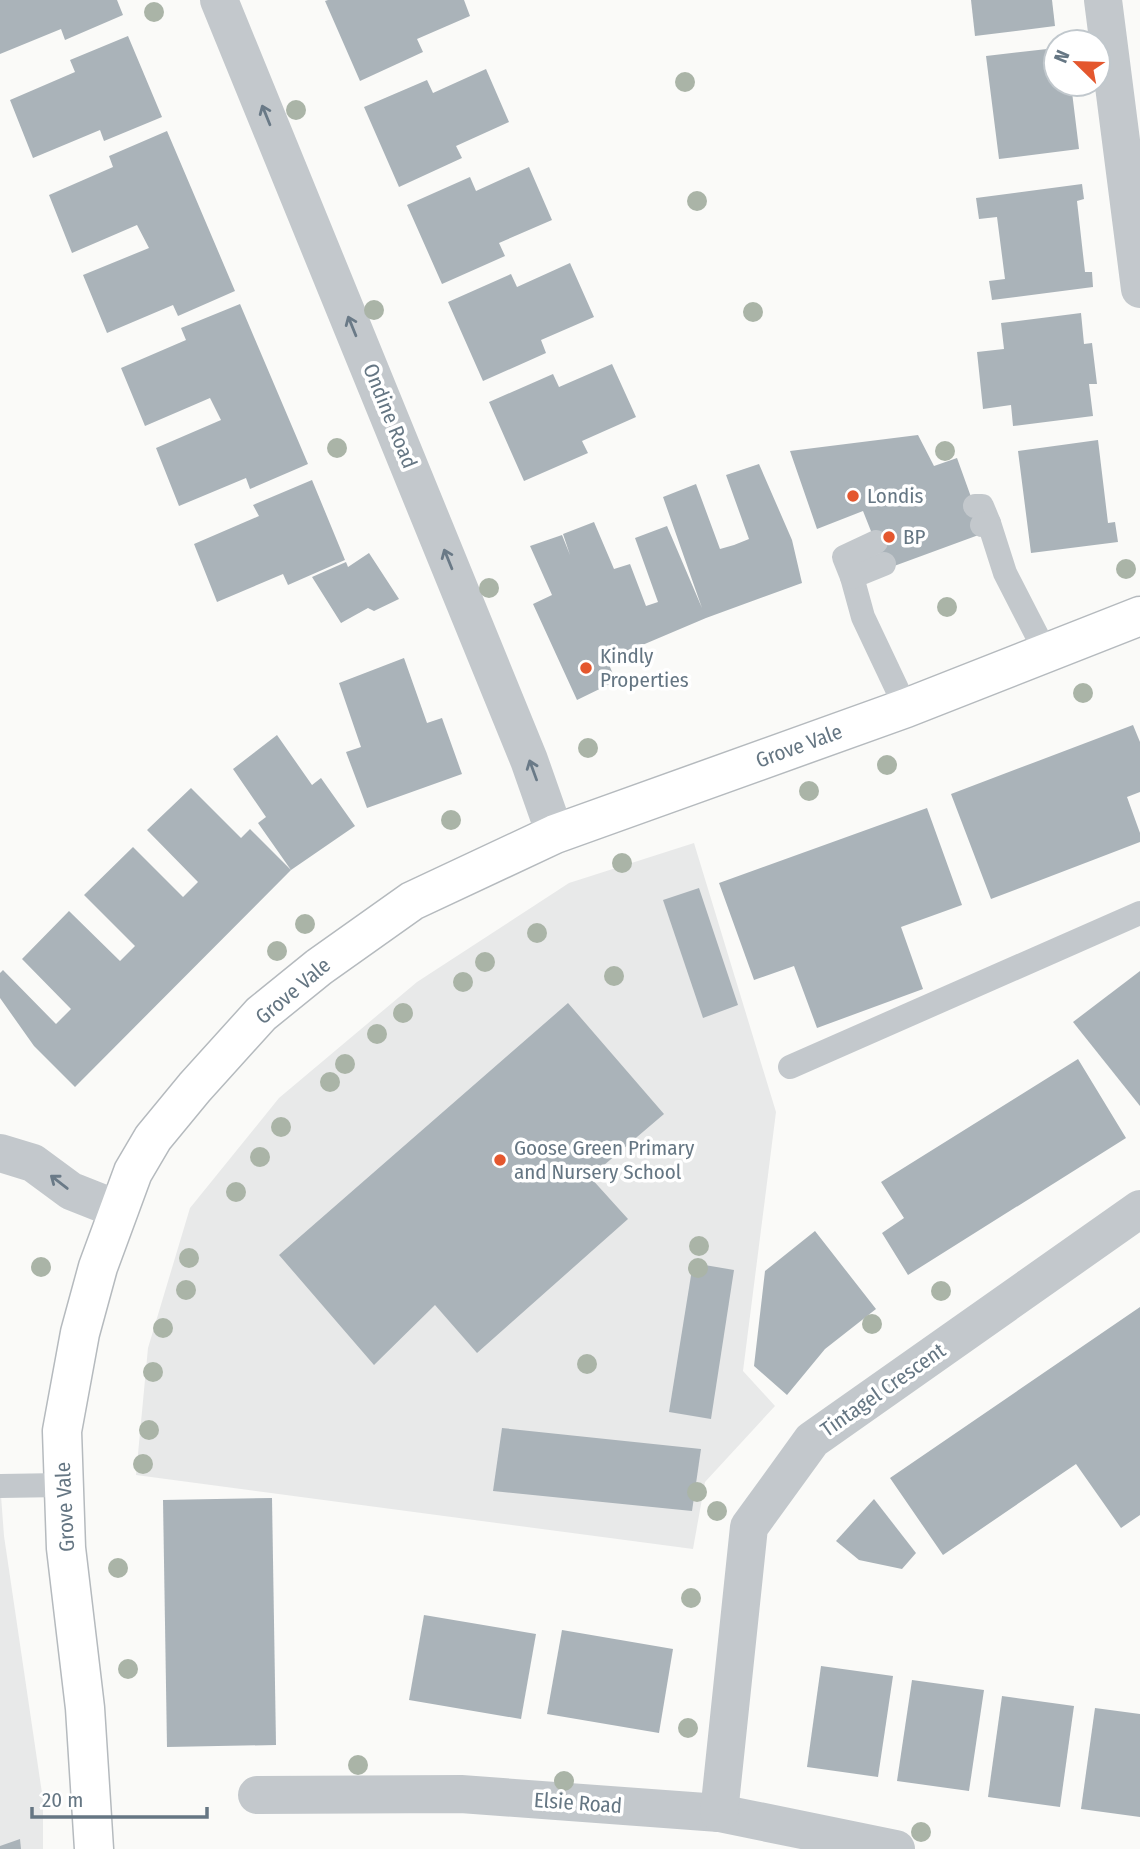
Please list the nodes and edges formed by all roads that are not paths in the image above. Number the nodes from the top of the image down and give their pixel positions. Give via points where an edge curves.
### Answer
1 (219, 0) edge
2 (1103, 0) edge
3 (1140, 289) edge
4 (982, 518) dead end
5 (880, 553) dead end
6 (1140, 616) edge
7 (1046, 653) junction
8 (906, 708) junction
9 (555, 834) junction
10 (1140, 913) edge
11 (790, 1067) dead end
12 (0, 1153) edge
13 (1140, 1209) edge
14 (119, 1210) junction
15 (62, 1485) junction
16 (0, 1486) edge
17 (257, 1796) dead end
18 (719, 1813) junction
19 (94, 1849) edge
20 (896, 1849) edge

9 -> 1 street, Ondine Road via 519,735
2 - 3 street
4 - 7 lane
5 - 8 lane via 852,577 863,617
6 - 7 main road, Grove Vale
7 - 8 main road, Grove Vale
8 - 9 main road, Grove Vale
9 - 14 main road, Grove Vale via 412,901 261,1014 153,1138 133,1172
10 - 11 lane
14 -> 12 street via 71,1191 33,1163
13 - 18 street, Tintagel Crescent via 812,1440 750,1527
14 - 15 main road, Grove Vale via 98,1267 68,1384
15 - 16 lane
15 - 19 main road, Grove Vale
17 - 18 street, Elsie Road via 461,1794
18 - 20 street, Elsie Road

